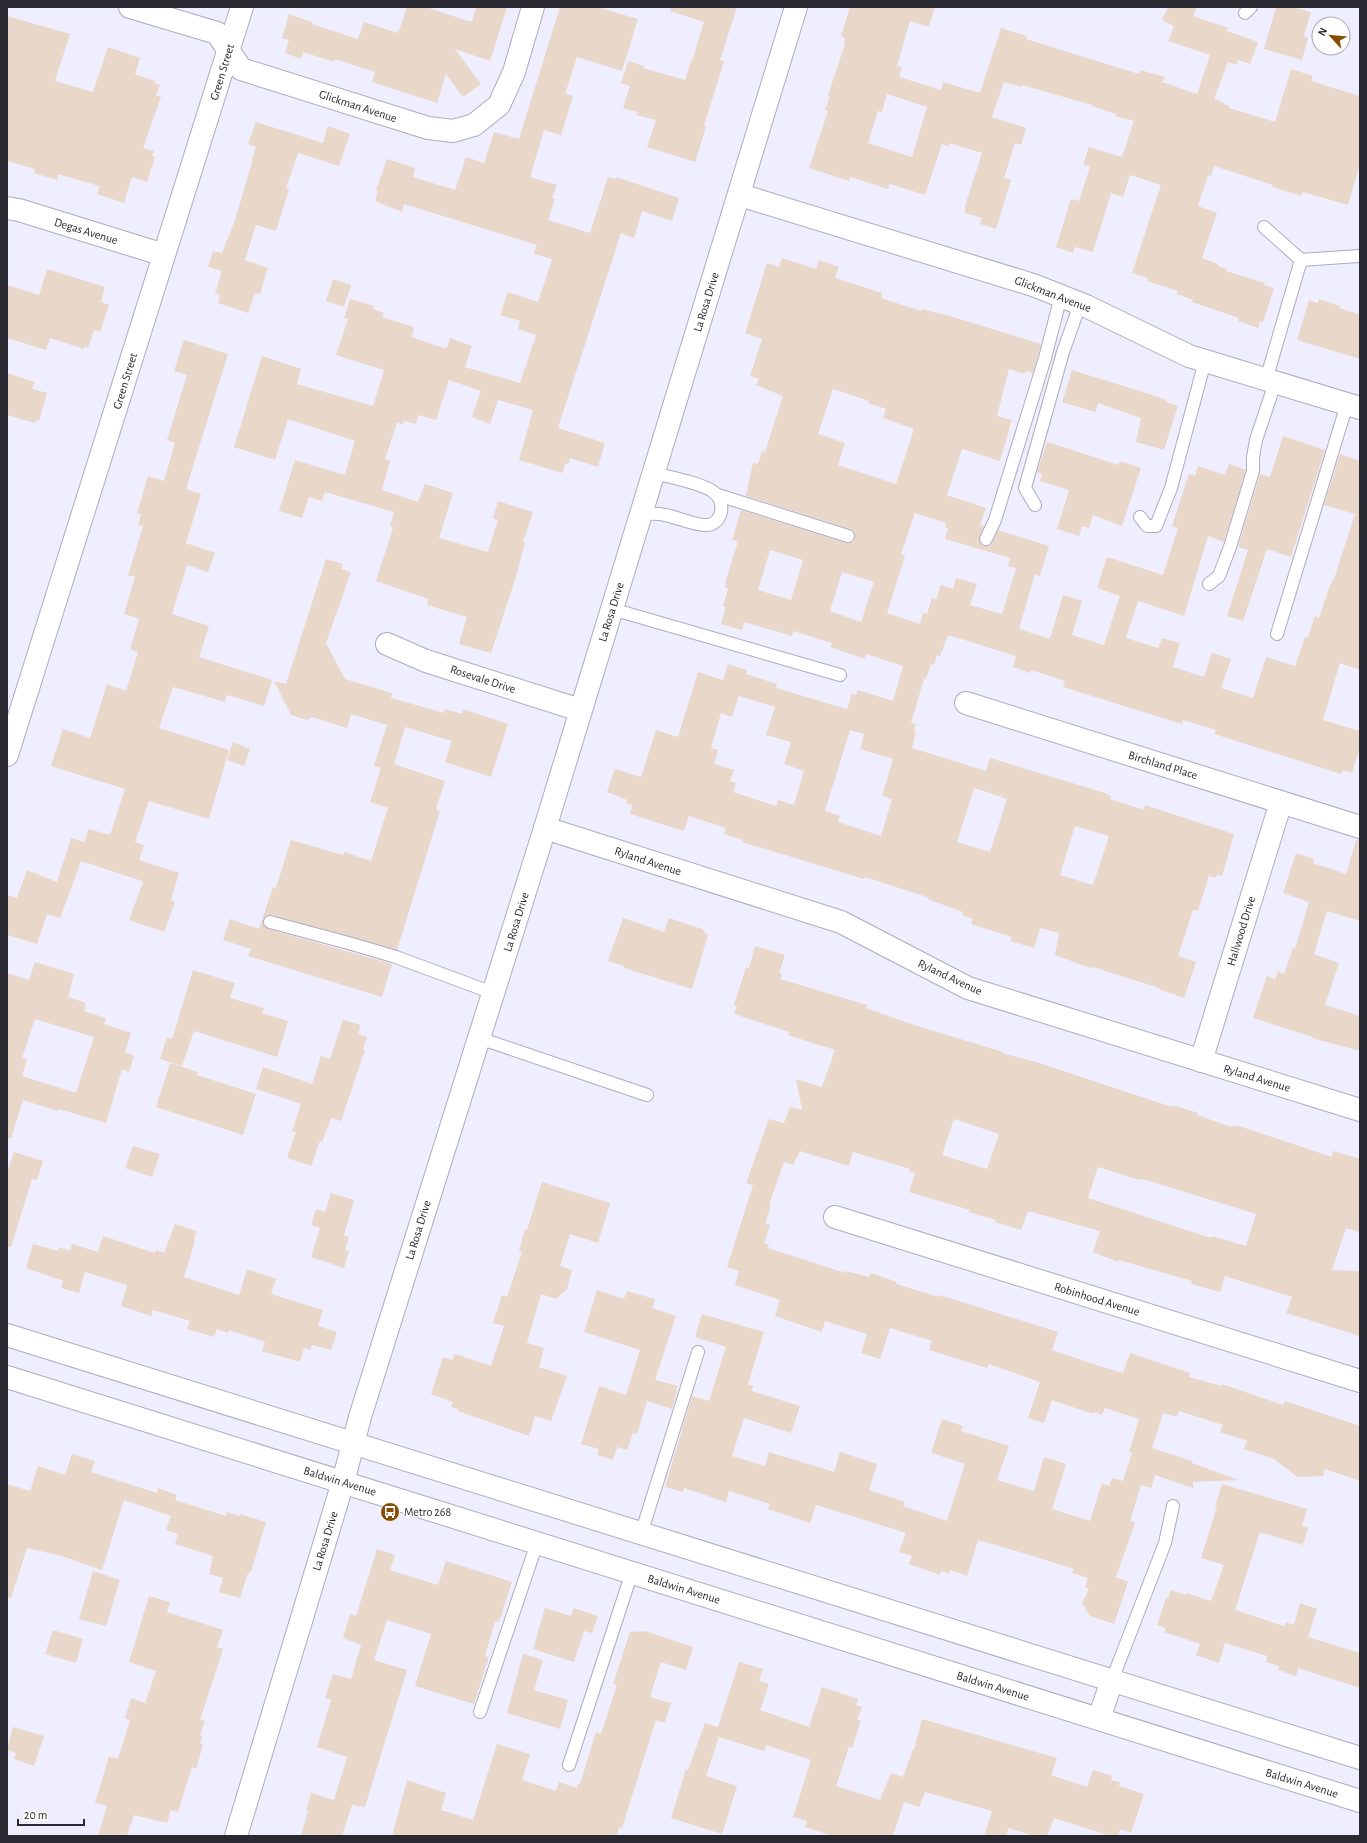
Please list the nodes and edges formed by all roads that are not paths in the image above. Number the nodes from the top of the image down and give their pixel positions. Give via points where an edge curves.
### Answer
1 (130, 7) edge
2 (242, 7) edge
3 (533, 7) edge
4 (796, 7) edge
5 (229, 50) junction
6 (740, 195) junction
7 (7, 208) edge
8 (1264, 227) dead end
9 (164, 255) junction
10 (1358, 256) dead end
11 (1301, 260) junction
12 (1071, 300) junction
13 (1205, 361) junction
14 (1270, 382) junction
15 (1353, 406) edge
16 (654, 473) junction
17 (718, 495) junction
18 (1035, 505) dead end
19 (641, 514) junction
20 (1140, 517) dead end
21 (848, 536) dead end
22 (986, 539) dead end
23 (1209, 584) dead end
24 (612, 609) junction
25 (1277, 634) dead end
26 (387, 644) dead end
27 (840, 675) dead end
28 (966, 703) dead end
29 (580, 710) junction
30 (7, 755) edge
31 (1281, 802) junction
32 (1360, 827) edge
33 (545, 828) junction
34 (270, 922) dead end
35 (494, 993) junction
36 (479, 1038) junction
37 (1201, 1061) junction
38 (647, 1095) dead end
39 (1360, 1110) edge
40 (835, 1218) dead end
41 (7, 1335) edge
42 (698, 1352) dead end
43 (7, 1377) edge
44 (1360, 1381) edge
45 (352, 1443) junction
46 (343, 1482) junction
47 (1174, 1506) dead end
48 (641, 1534) junction
49 (537, 1543) junction
50 (632, 1572) junction
51 (1112, 1680) junction
52 (480, 1712) dead end
53 (1099, 1719) junction
54 (1360, 1758) edge
55 (569, 1765) dead end
56 (1360, 1801) edge
57 (236, 1836) edge

1 - 5 street, Glickman Avenue via 217,34
2 - 5 street, Green Street
3 - 5 street, Glickman Avenue via 514,72 499,105 474,125 453,131 428,128 241,69
4 - 6 street, La Rosa Drive
5 - 9 street, Green Street
6 - 12 street, Glickman Avenue via 1014,279
6 - 16 street, La Rosa Drive
7 - 9 street, Degas Avenue
8 - 11 lane
9 - 30 street, Green Street
10 - 11 lane
11 - 14 lane
12 - 13 street, Glickman Avenue via 1189,356
12 - 18 lane via 1062,352 1025,488
12 - 22 lane via 1045,358 995,520
13 - 14 street, Glickman Avenue
13 - 20 lane via 1171,488 1156,526 1147,526
14 - 15 street, Glickman Avenue
14 - 23 lane via 1256,440 1253,471 1219,576
15 - 25 lane
16 - 17 lane via 710,489
16 - 19 street, La Rosa Drive
17 - 19 lane via 722,503 720,514 714,523 706,526 664,514
17 - 21 lane
19 - 24 street, La Rosa Drive
24 - 27 lane
24 - 29 street, La Rosa Drive
26 - 29 street, Rosevale Drive via 426,661
28 - 31 street, Birchland Place
29 - 33 street, La Rosa Drive
31 - 32 street, Birchland Place
31 - 37 street, Hallwood Drive
33 - 35 street, La Rosa Drive
33 - 37 street, Ryland Avenue via 841,922 968,988
34 - 35 lane via 396,957
35 - 36 street, La Rosa Drive
36 - 38 lane
36 - 45 street, La Rosa Drive
37 - 39 street, Ryland Avenue
40 - 44 street, Robinhood Avenue
41 - 45 street
42 - 48 lane
43 - 46 street, Baldwin Avenue
45 - 46 street, La Rosa Drive
45 - 48 street
46 - 49 street, Baldwin Avenue
46 - 57 street, La Rosa Drive
47 - 51 lane via 1165,1543
48 - 51 street
49 - 50 street, Baldwin Avenue
49 - 52 lane
50 - 53 street, Baldwin Avenue
50 - 55 lane
51 - 53 street
51 - 54 street
53 - 56 street, Baldwin Avenue

